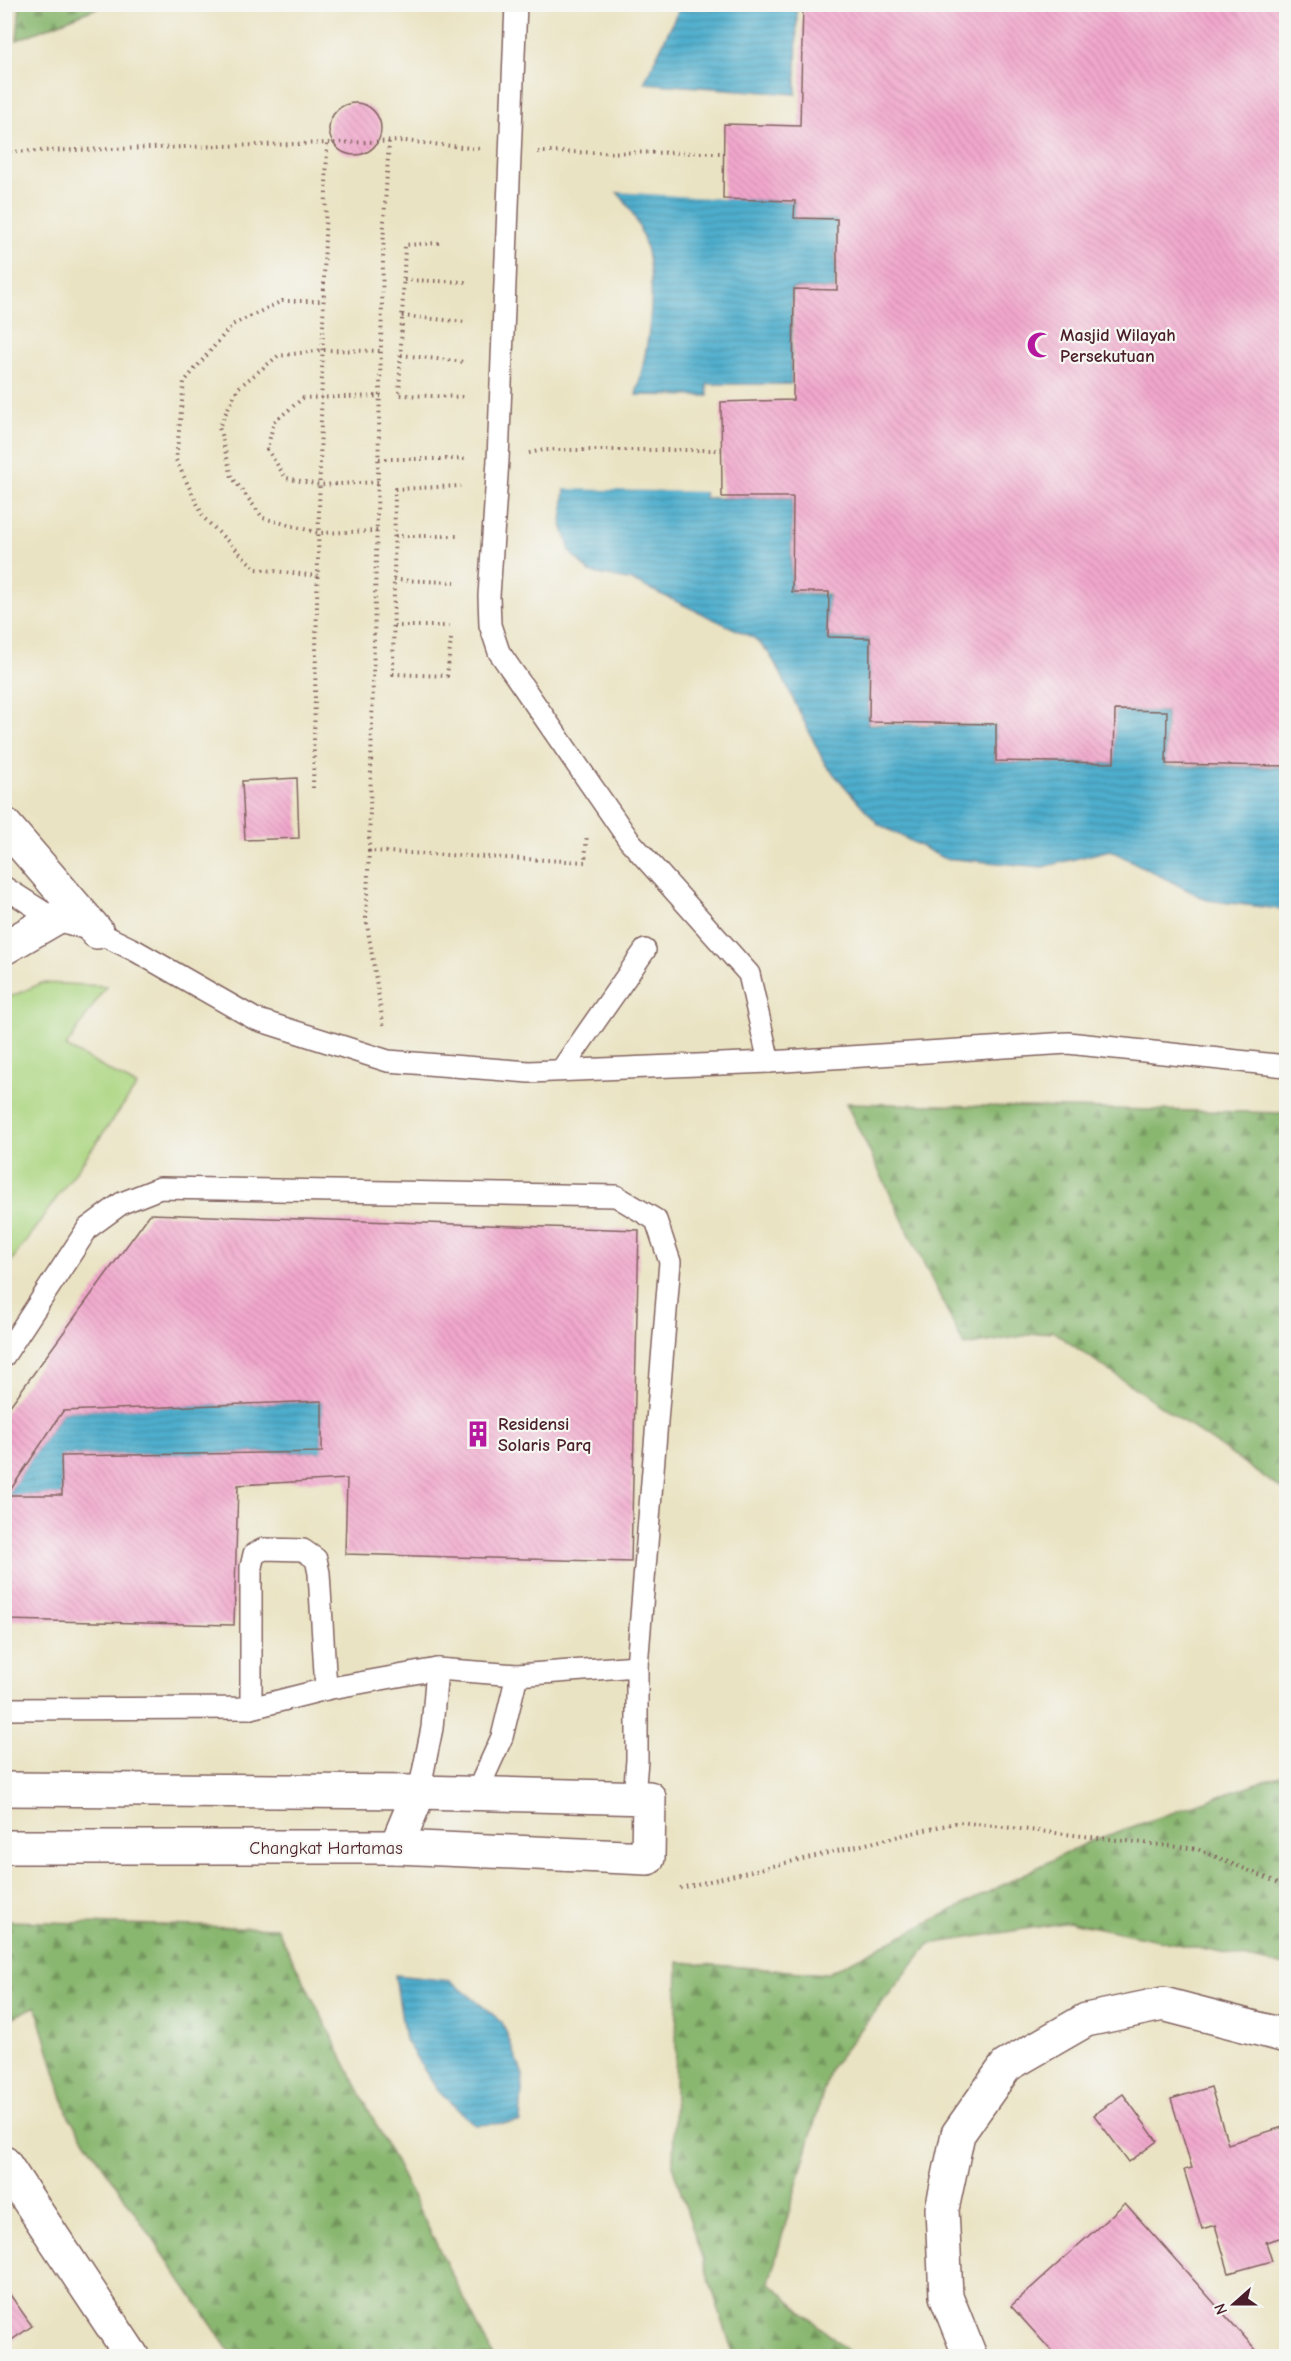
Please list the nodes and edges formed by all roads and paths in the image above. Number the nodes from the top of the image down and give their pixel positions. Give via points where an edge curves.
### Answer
1 (516, 4) edge
2 (389, 142) junction
3 (327, 143) junction
4 (4, 152) edge
5 (510, 152) junction
6 (724, 153) dead end
7 (438, 243) dead end
8 (404, 280) junction
9 (468, 282) dead end
10 (324, 301) junction
11 (402, 316) junction
12 (466, 322) dead end
13 (323, 350) junction
14 (381, 351) junction
15 (401, 355) junction
16 (465, 362) dead end
17 (381, 396) junction
18 (464, 397) dead end
19 (321, 398) junction
20 (722, 450) dead end
21 (379, 459) junction
22 (498, 460) junction
23 (378, 482) junction
24 (320, 485) junction
25 (461, 486) dead end
26 (377, 531) junction
27 (319, 533) junction
28 (394, 536) junction
29 (458, 536) dead end
30 (318, 576) junction
31 (394, 580) junction
32 (455, 582) dead end
33 (394, 626) junction
34 (452, 626) dead end
35 (451, 639) dead end
36 (313, 788) dead end
37 (4, 824) edge
38 (591, 830) dead end
39 (369, 851) junction
40 (8, 891) edge
41 (54, 919) junction
42 (97, 932) junction
43 (4, 948) edge
44 (645, 950) dead end
45 (388, 1061) junction
46 (769, 1062) junction
47 (1287, 1066) edge
48 (562, 1069) junction
49 (4, 1356) edge
50 (637, 1666) junction
51 (437, 1669) junction
52 (517, 1675) junction
53 (326, 1689) junction
54 (251, 1708) junction
55 (4, 1709) edge
56 (4, 1790) edge
57 (419, 1792) junction
58 (476, 1794) junction
59 (634, 1797) junction
60 (4, 1847) edge
61 (396, 1847) junction
62 (1287, 1886) edge
63 (680, 1888) dead end
64 (1287, 2036) edge
65 (4, 2163) edge
66 (132, 2356) edge
67 (970, 2356) edge

1 - 5 lane
2 - 3 path
2 - 5 path
2 - 14 path
3 - 4 path
3 - 10 path
5 - 6 path
5 - 22 lane
7 - 8 path via 405,245
8 - 9 path
8 - 11 path
10 - 13 path
10 - 30 path via 282,302 231,325 184,382 176,460 204,518 256,569
11 - 12 path
11 - 15 path
13 - 14 path
13 - 19 path
13 - 27 path via 279,356 238,388 219,427 232,477 263,518
14 - 17 path
15 - 16 path
15 - 18 path via 399,395
17 - 19 path
17 - 21 path
19 - 24 path
19 - 24 path via 303,398 274,422 267,449 286,478
20 - 22 path via 543,450
21 - 22 path
21 - 23 path
22 - 46 lane via 489,596 490,624 499,652 629,840 749,974
23 - 24 path
23 - 26 path
24 - 27 path
25 - 28 path via 395,489
26 - 27 path
26 - 39 path
27 - 30 path
28 - 29 path
28 - 31 path
30 - 36 path
31 - 32 path
31 - 33 path
33 - 34 path
33 - 35 path via 393,674 447,676
37 - 42 street
38 - 39 path via 587,833 585,862
39 - 45 path via 366,918
40 - 41 lane
41 - 42 lane
41 - 43 street
42 - 45 lane via 255,1019
44 - 48 lane
45 - 48 lane via 529,1072
46 - 47 lane via 1068,1043
46 - 48 lane
49 - 50 lane via 88,1228 122,1203 160,1188 616,1196 656,1220 670,1262
50 - 52 lane
50 - 59 lane
51 - 52 lane
51 - 53 lane
51 - 57 lane via 432,1728
52 - 58 lane via 502,1737
53 - 54 lane
53 - 54 lane via 316,1559 303,1550 264,1549 254,1554 251,1567
54 - 55 lane
56 - 57 street
57 - 58 street
57 - 61 street
58 - 59 street
59 - 61 street, Changkat Hartamas via 650,1798 648,1858
60 - 61 street, Changkat Hartamas
62 - 63 path via 1197,1849 959,1822
64 - 67 street via 1163,2004 1086,2020 1006,2066 958,2134 942,2209 946,2295
65 - 66 street

